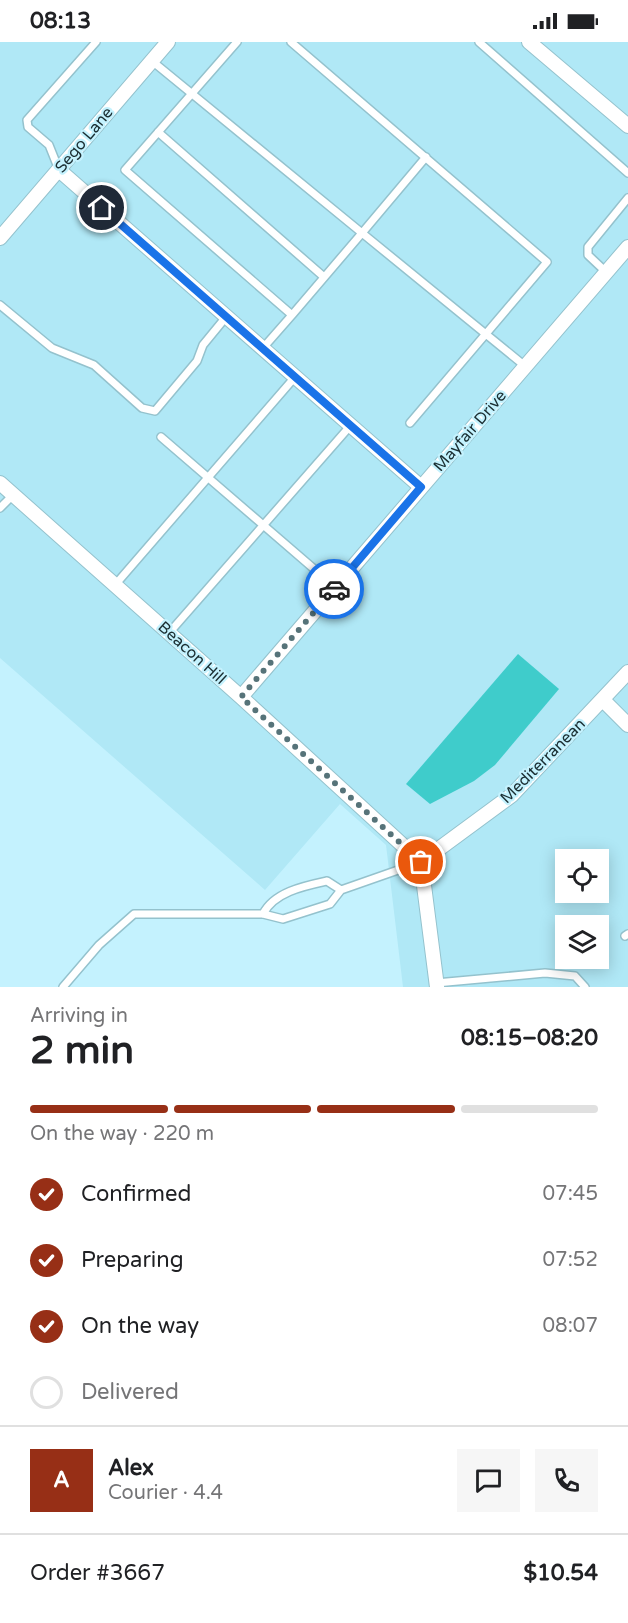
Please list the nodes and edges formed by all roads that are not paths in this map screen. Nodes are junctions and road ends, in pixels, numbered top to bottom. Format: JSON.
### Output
{"nodes":[{"id":1,"x":96,"y":42,"type":"edge"},
{"id":2,"x":168,"y":42,"type":"edge"},
{"id":3,"x":237,"y":42,"type":"edge"},
{"id":4,"x":291,"y":42,"type":"edge"},
{"id":5,"x":529,"y":42,"type":"edge"},
{"id":6,"x":482,"y":43,"type":"edge"},
{"id":7,"x":152,"y":61,"type":"junction"},
{"id":8,"x":193,"y":93,"type":"junction"},
{"id":9,"x":628,"y":126,"type":"edge"},
{"id":10,"x":158,"y":132,"type":"junction"},
{"id":11,"x":426,"y":157,"type":"junction"},
{"id":12,"x":59,"y":170,"type":"junction"},
{"id":13,"x":628,"y":173,"type":"edge"},
{"id":14,"x":628,"y":198,"type":"edge"},
{"id":15,"x":362,"y":234,"type":"junction"},
{"id":16,"x":0,"y":238,"type":"edge"},
{"id":17,"x":628,"y":247,"type":"edge"},
{"id":18,"x":606,"y":272,"type":"junction"},
{"id":19,"x":324,"y":277,"type":"junction"},
{"id":20,"x":0,"y":305,"type":"edge"},
{"id":21,"x":292,"y":315,"type":"junction"},
{"id":22,"x":226,"y":317,"type":"junction"},
{"id":23,"x":486,"y":334,"type":"junction"},
{"id":24,"x":263,"y":348,"type":"junction"},
{"id":25,"x":525,"y":366,"type":"junction"},
{"id":26,"x":295,"y":377,"type":"junction"},
{"id":27,"x":410,"y":423,"type":"dead end"},
{"id":28,"x":351,"y":425,"type":"junction"},
{"id":29,"x":161,"y":437,"type":"dead end"},
{"id":30,"x":208,"y":477,"type":"junction"},
{"id":31,"x":0,"y":483,"type":"edge"},
{"id":32,"x":421,"y":487,"type":"junction"},
{"id":33,"x":13,"y":495,"type":"junction"},
{"id":34,"x":0,"y":508,"type":"edge"},
{"id":35,"x":263,"y":525,"type":"junction"},
{"id":36,"x":115,"y":585,"type":"junction"},
{"id":37,"x":335,"y":587,"type":"junction"},
{"id":38,"x":170,"y":633,"type":"junction"},
{"id":39,"x":628,"y":672,"type":"edge"},
{"id":40,"x":241,"y":697,"type":"junction"},
{"id":41,"x":603,"y":700,"type":"junction"},
{"id":42,"x":628,"y":725,"type":"edge"},
{"id":43,"x":421,"y":862,"type":"junction"},
{"id":44,"x":341,"y":890,"type":"junction"},
{"id":45,"x":263,"y":914,"type":"junction"},
{"id":46,"x":436,"y":985,"type":"edge"},
{"id":47,"x":63,"y":987,"type":"edge"},
{"id":48,"x":585,"y":987,"type":"edge"}],
"edges":[{"from":1,"to":12,"type":"lane"},
{"from":2,"to":7,"type":"street","name":"Sego Lane"},
{"from":3,"to":8,"type":"lane"},
{"from":4,"to":11,"type":"lane"},
{"from":5,"to":9,"type":"street"},
{"from":6,"to":13,"type":"lane"},
{"from":7,"to":8,"type":"lane"},
{"from":7,"to":12,"type":"street","name":"Sego Lane"},
{"from":8,"to":10,"type":"lane"},
{"from":8,"to":15,"type":"lane"},
{"from":10,"to":19,"type":"lane"},
{"from":10,"to":21,"type":"lane"},
{"from":11,"to":15,"type":"lane"},
{"from":11,"to":23,"type":"lane"},
{"from":12,"to":16,"type":"street","name":"Sego Lane"},
{"from":12,"to":22,"type":"street"},
{"from":14,"to":18,"type":"lane"},
{"from":15,"to":19,"type":"lane"},
{"from":15,"to":23,"type":"lane"},
{"from":17,"to":18,"type":"street","name":"Mayfair Drive"},
{"from":18,"to":25,"type":"street","name":"Mayfair Drive"},
{"from":19,"to":21,"type":"lane"},
{"from":20,"to":22,"type":"lane"},
{"from":21,"to":24,"type":"lane"},
{"from":22,"to":24,"type":"street"},
{"from":23,"to":25,"type":"lane"},
{"from":23,"to":27,"type":"lane"},
{"from":24,"to":26,"type":"street"},
{"from":25,"to":32,"type":"street","name":"Mayfair Drive"},
{"from":26,"to":28,"type":"street"},
{"from":26,"to":30,"type":"lane"},
{"from":28,"to":32,"type":"street"},
{"from":28,"to":35,"type":"lane"},
{"from":29,"to":30,"type":"lane"},
{"from":30,"to":35,"type":"lane"},
{"from":30,"to":36,"type":"lane"},
{"from":31,"to":33,"type":"street","name":"Beacon Hill"},
{"from":32,"to":37,"type":"street","name":"Mayfair Drive"},
{"from":33,"to":34,"type":"lane"},
{"from":33,"to":36,"type":"street","name":"Beacon Hill"},
{"from":35,"to":37,"type":"lane"},
{"from":35,"to":38,"type":"lane"},
{"from":36,"to":38,"type":"street","name":"Beacon Hill"},
{"from":37,"to":40,"type":"street","name":"Mayfair Drive"},
{"from":38,"to":40,"type":"street","name":"Beacon Hill"},
{"from":39,"to":41,"type":"street","name":"Mediterranean"},
{"from":40,"to":43,"type":"street","name":"Beacon Hill"},
{"from":41,"to":42,"type":"street"},
{"from":41,"to":43,"type":"street","name":"Mediterranean"},
{"from":43,"to":44,"type":"lane"},
{"from":43,"to":46,"type":"street"},
{"from":44,"to":45,"type":"lane"},
{"from":44,"to":45,"type":"lane"},
{"from":45,"to":47,"type":"lane"},
{"from":46,"to":48,"type":"lane"}]}
